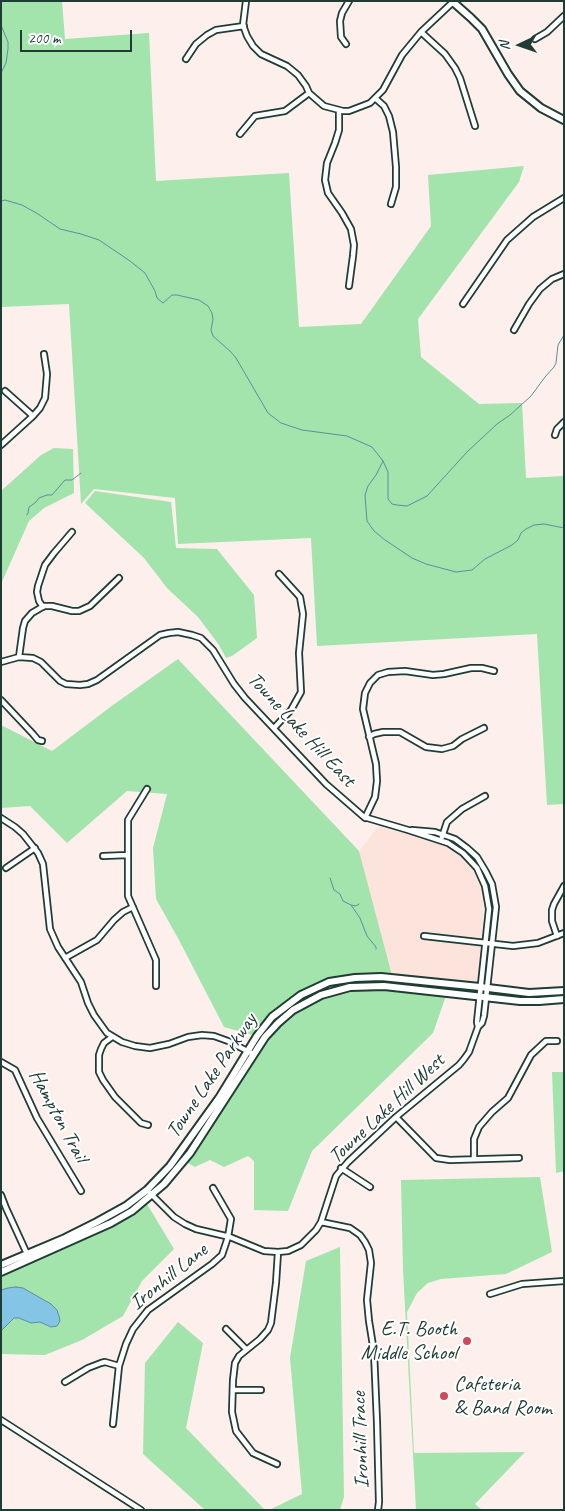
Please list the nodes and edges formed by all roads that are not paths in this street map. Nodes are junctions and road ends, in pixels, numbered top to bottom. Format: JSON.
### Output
{"nodes":[{"id":1,"x":246,"y":1,"type":"edge"},
{"id":2,"x":349,"y":1,"type":"edge"},
{"id":3,"x":453,"y":2,"type":"edge"},
{"id":4,"x":564,"y":16,"type":"edge"},
{"id":5,"x":244,"y":26,"type":"junction"},
{"id":6,"x":421,"y":32,"type":"junction"},
{"id":7,"x":536,"y":39,"type":"dead end"},
{"id":8,"x":346,"y":44,"type":"dead end"},
{"id":9,"x":186,"y":58,"type":"dead end"},
{"id":10,"x":309,"y":93,"type":"junction"},
{"id":11,"x":375,"y":98,"type":"junction"},
{"id":12,"x":339,"y":111,"type":"junction"},
{"id":13,"x":564,"y":120,"type":"edge"},
{"id":14,"x":475,"y":126,"type":"dead end"},
{"id":15,"x":240,"y":134,"type":"dead end"},
{"id":16,"x":564,"y":198,"type":"edge"},
{"id":17,"x":391,"y":204,"type":"dead end"},
{"id":18,"x":564,"y":274,"type":"edge"},
{"id":19,"x":349,"y":286,"type":"dead end"},
{"id":20,"x":463,"y":304,"type":"dead end"},
{"id":21,"x":514,"y":330,"type":"dead end"},
{"id":22,"x":44,"y":354,"type":"dead end"},
{"id":23,"x":5,"y":391,"type":"dead end"},
{"id":24,"x":33,"y":416,"type":"junction"},
{"id":25,"x":564,"y":422,"type":"edge"},
{"id":26,"x":555,"y":435,"type":"dead end"},
{"id":27,"x":1,"y":445,"type":"edge"},
{"id":28,"x":72,"y":532,"type":"dead end"},
{"id":29,"x":279,"y":574,"type":"dead end"},
{"id":30,"x":119,"y":578,"type":"dead end"},
{"id":31,"x":43,"y":607,"type":"junction"},
{"id":32,"x":19,"y":657,"type":"junction"},
{"id":33,"x":1,"y":662,"type":"edge"},
{"id":34,"x":494,"y":671,"type":"dead end"},
{"id":35,"x":1,"y":700,"type":"edge"},
{"id":36,"x":274,"y":728,"type":"junction"},
{"id":37,"x":484,"y":728,"type":"dead end"},
{"id":38,"x":369,"y":737,"type":"junction"},
{"id":39,"x":42,"y":741,"type":"dead end"},
{"id":40,"x":147,"y":789,"type":"dead end"},
{"id":41,"x":485,"y":796,"type":"dead end"},
{"id":42,"x":1,"y":818,"type":"edge"},
{"id":43,"x":365,"y":818,"type":"junction"},
{"id":44,"x":408,"y":830,"type":"junction"},
{"id":45,"x":443,"y":834,"type":"junction"},
{"id":46,"x":441,"y":840,"type":"junction"},
{"id":47,"x":35,"y":848,"type":"junction"},
{"id":48,"x":128,"y":855,"type":"junction"},
{"id":49,"x":103,"y":856,"type":"dead end"},
{"id":50,"x":6,"y":868,"type":"dead end"},
{"id":51,"x":564,"y":886,"type":"edge"},
{"id":52,"x":132,"y":907,"type":"junction"},
{"id":53,"x":564,"y":933,"type":"edge"},
{"id":54,"x":424,"y":936,"type":"dead end"},
{"id":55,"x":557,"y":936,"type":"junction"},
{"id":56,"x":486,"y":943,"type":"junction"},
{"id":57,"x":492,"y":944,"type":"junction"},
{"id":58,"x":65,"y":958,"type":"junction"},
{"id":59,"x":156,"y":986,"type":"dead end"},
{"id":60,"x":484,"y":987,"type":"junction"},
{"id":61,"x":564,"y":990,"type":"edge"},
{"id":62,"x":482,"y":997,"type":"junction"},
{"id":63,"x":564,"y":999,"type":"edge"},
{"id":64,"x":112,"y":1037,"type":"junction"},
{"id":65,"x":557,"y":1042,"type":"dead end"},
{"id":66,"x":250,"y":1053,"type":"junction"},
{"id":67,"x":1,"y":1062,"type":"edge"},
{"id":68,"x":396,"y":1117,"type":"junction"},
{"id":69,"x":148,"y":1125,"type":"dead end"},
{"id":70,"x":519,"y":1158,"type":"dead end"},
{"id":71,"x":474,"y":1159,"type":"junction"},
{"id":72,"x":341,"y":1168,"type":"junction"},
{"id":73,"x":370,"y":1187,"type":"dead end"},
{"id":74,"x":213,"y":1188,"type":"dead end"},
{"id":75,"x":81,"y":1191,"type":"dead end"},
{"id":76,"x":149,"y":1192,"type":"junction"},
{"id":77,"x":1,"y":1195,"type":"edge"},
{"id":78,"x":321,"y":1222,"type":"junction"},
{"id":79,"x":228,"y":1238,"type":"junction"},
{"id":80,"x":278,"y":1252,"type":"junction"},
{"id":81,"x":28,"y":1257,"type":"junction"},
{"id":82,"x":1,"y":1265,"type":"edge"},
{"id":83,"x":1,"y":1272,"type":"edge"},
{"id":84,"x":564,"y":1281,"type":"edge"},
{"id":85,"x":490,"y":1294,"type":"dead end"},
{"id":86,"x":226,"y":1329,"type":"dead end"},
{"id":87,"x":246,"y":1349,"type":"junction"},
{"id":88,"x":119,"y":1366,"type":"junction"},
{"id":89,"x":65,"y":1382,"type":"dead end"},
{"id":90,"x":232,"y":1390,"type":"junction"},
{"id":91,"x":261,"y":1390,"type":"dead end"},
{"id":92,"x":1,"y":1420,"type":"edge"},
{"id":93,"x":113,"y":1424,"type":"dead end"},
{"id":94,"x":277,"y":1464,"type":"dead end"},
{"id":95,"x":141,"y":1510,"type":"edge"},
{"id":96,"x":378,"y":1510,"type":"edge"}],
"edges":[{"from":1,"to":5,"type":"street"},
{"from":2,"to":8,"type":"street"},
{"from":3,"to":6,"type":"street"},
{"from":3,"to":13,"type":"main road"},
{"from":4,"to":7,"type":"street"},
{"from":5,"to":9,"type":"street"},
{"from":5,"to":10,"type":"street"},
{"from":6,"to":11,"type":"street"},
{"from":6,"to":14,"type":"street"},
{"from":10,"to":12,"type":"street"},
{"from":10,"to":15,"type":"street"},
{"from":11,"to":12,"type":"street"},
{"from":11,"to":17,"type":"street"},
{"from":12,"to":19,"type":"street"},
{"from":16,"to":20,"type":"street"},
{"from":18,"to":21,"type":"street"},
{"from":22,"to":24,"type":"street"},
{"from":23,"to":24,"type":"street"},
{"from":24,"to":27,"type":"street"},
{"from":25,"to":26,"type":"street"},
{"from":28,"to":31,"type":"street"},
{"from":29,"to":36,"type":"street"},
{"from":30,"to":31,"type":"street"},
{"from":31,"to":32,"type":"street"},
{"from":32,"to":33,"type":"street"},
{"from":32,"to":36,"type":"street","name":"Towne Lake Hill East"},
{"from":34,"to":38,"type":"street"},
{"from":35,"to":39,"type":"street"},
{"from":36,"to":43,"type":"street","name":"Towne Lake Hill East"},
{"from":37,"to":38,"type":"street"},
{"from":38,"to":43,"type":"street"},
{"from":40,"to":48,"type":"street"},
{"from":41,"to":45,"type":"street"},
{"from":42,"to":47,"type":"street"},
{"from":43,"to":44,"type":"street","name":"Towne Lake Hill East"},
{"from":44,"to":45,"type":"street","name":"Towne Lake Hill East"},
{"from":44,"to":46,"type":"street","name":"Towne Lake Hill East"},
{"from":45,"to":46,"type":"street"},
{"from":45,"to":57,"type":"street","name":"Towne Lake Hill East"},
{"from":46,"to":56,"type":"street","name":"Towne Lake Hill East"},
{"from":47,"to":50,"type":"street"},
{"from":47,"to":58,"type":"street"},
{"from":48,"to":49,"type":"street"},
{"from":48,"to":52,"type":"street"},
{"from":51,"to":55,"type":"street"},
{"from":52,"to":58,"type":"street"},
{"from":52,"to":59,"type":"street"},
{"from":53,"to":55,"type":"street"},
{"from":54,"to":56,"type":"street"},
{"from":55,"to":57,"type":"street"},
{"from":56,"to":57,"type":"street"},
{"from":56,"to":60,"type":"street","name":"Towne Lake Hill East"},
{"from":57,"to":60,"type":"street","name":"Towne Lake Hill East"},
{"from":58,"to":64,"type":"street"},
{"from":60,"to":61,"type":"main road","name":"Towne Lake Parkway"},
{"from":60,"to":62,"type":"street","name":"Towne Lake Hill East"},
{"from":60,"to":66,"type":"main road","name":"Towne Lake Parkway"},
{"from":62,"to":63,"type":"main road","name":"Towne Lake Parkway"},
{"from":62,"to":66,"type":"main road","name":"Towne Lake Parkway"},
{"from":62,"to":68,"type":"street","name":"Towne Lake Hill West"},
{"from":64,"to":66,"type":"street"},
{"from":64,"to":69,"type":"street"},
{"from":65,"to":71,"type":"street"},
{"from":66,"to":76,"type":"main road","name":"Towne Lake Parkway"},
{"from":67,"to":75,"type":"street","name":"Hampton Trail"},
{"from":68,"to":71,"type":"street"},
{"from":68,"to":72,"type":"street","name":"Towne Lake Hill West"},
{"from":70,"to":71,"type":"street"},
{"from":72,"to":73,"type":"street"},
{"from":72,"to":78,"type":"street","name":"Towne Lake Hill West"},
{"from":74,"to":79,"type":"street","name":"Ironhill Lane"},
{"from":76,"to":79,"type":"street","name":"Towne Lake Hill West"},
{"from":76,"to":81,"type":"main road","name":"Towne Lake Parkway"},
{"from":77,"to":81,"type":"street"},
{"from":78,"to":80,"type":"street","name":"Towne Lake Hill West"},
{"from":78,"to":96,"type":"street","name":"Ironhill Trace"},
{"from":79,"to":80,"type":"street","name":"Towne Lake Hill West"},
{"from":79,"to":88,"type":"street","name":"Ironhill Lane"},
{"from":80,"to":87,"type":"street"},
{"from":81,"to":82,"type":"main road","name":"Towne Lake Parkway"},
{"from":81,"to":83,"type":"main road","name":"Towne Lake Parkway"},
{"from":84,"to":85,"type":"street"},
{"from":86,"to":87,"type":"street"},
{"from":87,"to":90,"type":"street"},
{"from":88,"to":89,"type":"street"},
{"from":88,"to":93,"type":"street","name":"Ironhill Lane"},
{"from":90,"to":91,"type":"street"},
{"from":90,"to":94,"type":"street"},
{"from":92,"to":95,"type":"street"}]}
